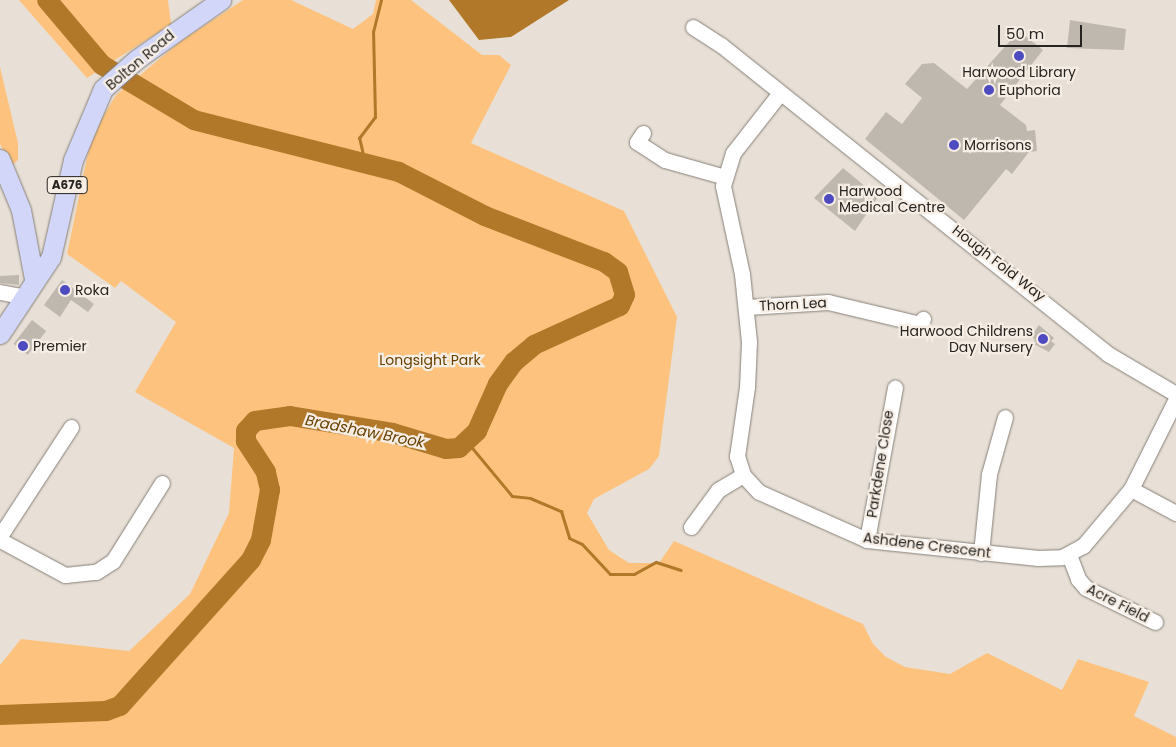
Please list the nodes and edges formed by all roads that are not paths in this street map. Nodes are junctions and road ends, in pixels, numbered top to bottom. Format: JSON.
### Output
{"nodes":[{"id":1,"x":221,"y":0,"type":"edge"},
{"id":2,"x":693,"y":27,"type":"dead end"},
{"id":3,"x":780,"y":93,"type":"junction"},
{"id":4,"x":643,"y":133,"type":"dead end"},
{"id":5,"x":0,"y":159,"type":"edge"},
{"id":6,"x":725,"y":177,"type":"junction"},
{"id":7,"x":34,"y":279,"type":"junction"},
{"id":8,"x":0,"y":292,"type":"edge"},
{"id":9,"x":26,"y":297,"type":"junction"},
{"id":10,"x":747,"y":307,"type":"junction"},
{"id":11,"x":923,"y":319,"type":"dead end"},
{"id":12,"x":0,"y":334,"type":"edge"},
{"id":13,"x":895,"y":388,"type":"dead end"},
{"id":14,"x":1176,"y":394,"type":"edge"},
{"id":15,"x":1176,"y":399,"type":"edge"},
{"id":16,"x":1006,"y":417,"type":"dead end"},
{"id":17,"x":71,"y":427,"type":"dead end"},
{"id":18,"x":744,"y":475,"type":"junction"},
{"id":19,"x":162,"y":483,"type":"dead end"},
{"id":20,"x":1131,"y":489,"type":"junction"},
{"id":21,"x":1176,"y":513,"type":"edge"},
{"id":22,"x":691,"y":527,"type":"dead end"},
{"id":23,"x":0,"y":536,"type":"edge"},
{"id":24,"x":0,"y":540,"type":"edge"},
{"id":25,"x":867,"y":540,"type":"junction"},
{"id":26,"x":981,"y":552,"type":"junction"},
{"id":27,"x":1069,"y":556,"type":"junction"},
{"id":28,"x":1158,"y":624,"type":"dead end"}],
"edges":[{"from":1,"to":7,"type":"main road","name":"Bolton Road","number":"A676"},
{"from":2,"to":3,"type":"street","name":"Hough Fold Way"},
{"from":3,"to":6,"type":"street"},
{"from":3,"to":14,"type":"street","name":"Hough Fold Way"},
{"from":4,"to":6,"type":"street"},
{"from":5,"to":7,"type":"main road"},
{"from":6,"to":10,"type":"street"},
{"from":7,"to":9,"type":"main road","number":"A676"},
{"from":8,"to":9,"type":"street"},
{"from":9,"to":12,"type":"main road","number":"A676"},
{"from":10,"to":11,"type":"street","name":"Thorn Lea"},
{"from":10,"to":18,"type":"street"},
{"from":13,"to":25,"type":"street","name":"Parkdene Close"},
{"from":15,"to":20,"type":"street"},
{"from":16,"to":26,"type":"street"},
{"from":17,"to":23,"type":"street"},
{"from":18,"to":22,"type":"street"},
{"from":18,"to":25,"type":"street","name":"Ashdene Crescent"},
{"from":19,"to":24,"type":"street"},
{"from":20,"to":21,"type":"street"},
{"from":20,"to":27,"type":"street"},
{"from":25,"to":26,"type":"street","name":"Ashdene Crescent"},
{"from":26,"to":27,"type":"street","name":"Ashdene Crescent"},
{"from":27,"to":28,"type":"street","name":"Acre Field"}]}
